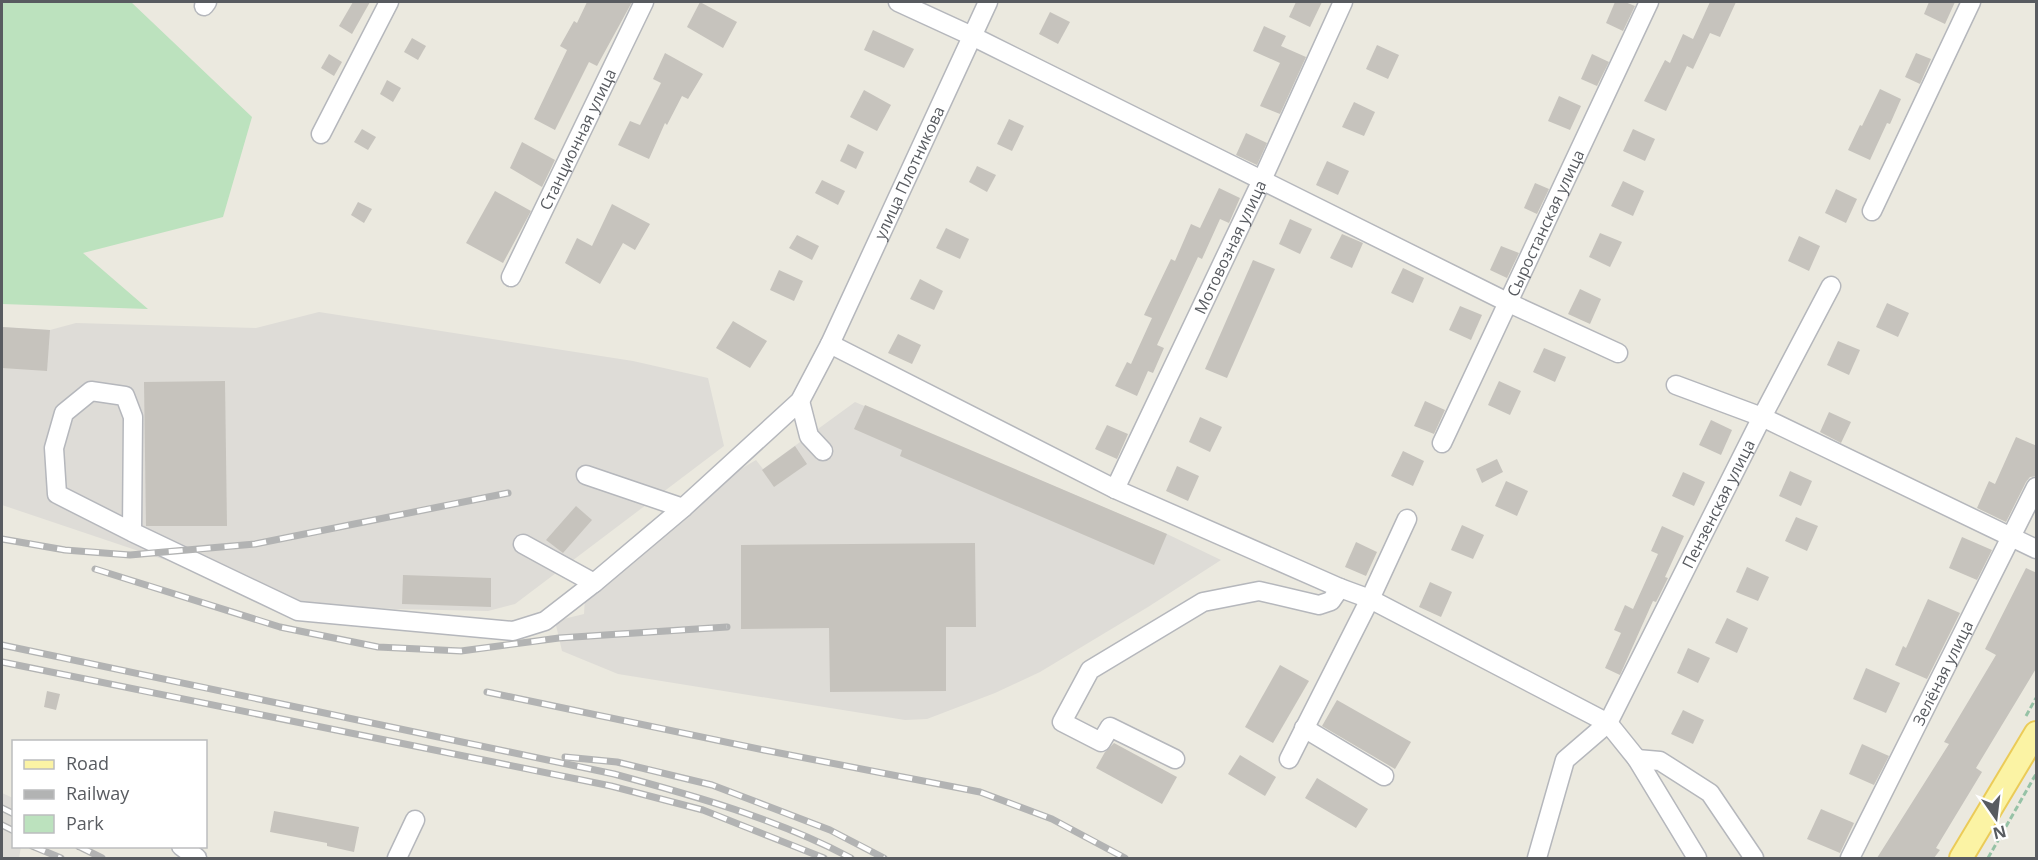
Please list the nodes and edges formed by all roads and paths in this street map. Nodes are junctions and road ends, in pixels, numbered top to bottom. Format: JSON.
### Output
{"nodes":[{"id":1,"x":389,"y":2,"type":"edge"},
{"id":2,"x":644,"y":2,"type":"edge"},
{"id":3,"x":898,"y":2,"type":"edge"},
{"id":4,"x":988,"y":2,"type":"edge"},
{"id":5,"x":1343,"y":2,"type":"edge"},
{"id":6,"x":1649,"y":2,"type":"edge"},
{"id":7,"x":1971,"y":2,"type":"edge"},
{"id":8,"x":972,"y":36,"type":"junction"},
{"id":9,"x":321,"y":134,"type":"dead end"},
{"id":10,"x":1262,"y":180,"type":"junction"},
{"id":11,"x":1872,"y":211,"type":"dead end"},
{"id":12,"x":512,"y":277,"type":"dead end"},
{"id":13,"x":1831,"y":286,"type":"dead end"},
{"id":14,"x":1507,"y":302,"type":"junction"},
{"id":15,"x":830,"y":344,"type":"junction"},
{"id":16,"x":1618,"y":353,"type":"dead end"},
{"id":17,"x":1676,"y":385,"type":"dead end"},
{"id":18,"x":800,"y":401,"type":"junction"},
{"id":19,"x":1762,"y":417,"type":"junction"},
{"id":20,"x":1442,"y":443,"type":"dead end"},
{"id":21,"x":823,"y":451,"type":"dead end"},
{"id":22,"x":586,"y":475,"type":"dead end"},
{"id":23,"x":2037,"y":487,"type":"edge"},
{"id":24,"x":1115,"y":489,"type":"junction"},
{"id":25,"x":683,"y":508,"type":"junction"},
{"id":26,"x":1407,"y":519,"type":"dead end"},
{"id":27,"x":132,"y":532,"type":"junction"},
{"id":28,"x":2011,"y":537,"type":"junction"},
{"id":29,"x":523,"y":544,"type":"dead end"},
{"id":30,"x":2037,"y":549,"type":"edge"},
{"id":31,"x":594,"y":583,"type":"junction"},
{"id":32,"x":1340,"y":588,"type":"junction"},
{"id":33,"x":1370,"y":599,"type":"junction"},
{"id":34,"x":2037,"y":698,"type":"edge"},
{"id":35,"x":1608,"y":723,"type":"junction"},
{"id":36,"x":2031,"y":725,"type":"edge"},
{"id":37,"x":1304,"y":728,"type":"junction"},
{"id":38,"x":1174,"y":759,"type":"dead end"},
{"id":39,"x":1289,"y":759,"type":"dead end"},
{"id":40,"x":1637,"y":759,"type":"junction"},
{"id":41,"x":2037,"y":774,"type":"edge"},
{"id":42,"x":1384,"y":776,"type":"dead end"},
{"id":43,"x":415,"y":820,"type":"dead end"},
{"id":44,"x":184,"y":848,"type":"edge"},
{"id":45,"x":196,"y":858,"type":"edge"},
{"id":46,"x":397,"y":858,"type":"edge"},
{"id":47,"x":1537,"y":858,"type":"edge"},
{"id":48,"x":1697,"y":858,"type":"edge"},
{"id":49,"x":1754,"y":858,"type":"edge"},
{"id":50,"x":1850,"y":858,"type":"edge"},
{"id":51,"x":1961,"y":858,"type":"edge"},
{"id":52,"x":1988,"y":858,"type":"edge"}],
"edges":[{"from":1,"to":9,"type":"street"},
{"from":2,"to":12,"type":"street","name":"Станционная улица"},
{"from":3,"to":8,"type":"street"},
{"from":4,"to":8,"type":"street","name":"улица Плотникова"},
{"from":5,"to":10,"type":"street","name":"Мотовозная улица"},
{"from":6,"to":14,"type":"street","name":"Сыростанская улица"},
{"from":7,"to":11,"type":"street"},
{"from":8,"to":10,"type":"street"},
{"from":8,"to":15,"type":"street","name":"улица Плотникова"},
{"from":10,"to":14,"type":"street"},
{"from":10,"to":24,"type":"street","name":"Мотовозная улица"},
{"from":13,"to":19,"type":"street","name":"Пензенская улица"},
{"from":14,"to":16,"type":"street"},
{"from":14,"to":20,"type":"street","name":"Сыростанская улица"},
{"from":15,"to":18,"type":"street","name":"улица Плотникова"},
{"from":15,"to":24,"type":"street"},
{"from":17,"to":19,"type":"street"},
{"from":18,"to":21,"type":"street"},
{"from":18,"to":25,"type":"street","name":"улица Плотникова"},
{"from":19,"to":28,"type":"street"},
{"from":19,"to":35,"type":"street","name":"Пензенская улица"},
{"from":22,"to":25,"type":"street"},
{"from":23,"to":28,"type":"street","name":"Зелёная улица"},
{"from":24,"to":32,"type":"street"},
{"from":25,"to":31,"type":"street","name":"улица Плотникова"},
{"from":26,"to":33,"type":"street"},
{"from":27,"to":27,"type":"street","name":"улица Плотникова"},
{"from":27,"to":31,"type":"street","name":"улица Плотникова"},
{"from":28,"to":30,"type":"street"},
{"from":28,"to":50,"type":"street","name":"Зелёная улица"},
{"from":29,"to":31,"type":"street"},
{"from":32,"to":33,"type":"street"},
{"from":32,"to":38,"type":"street"},
{"from":33,"to":35,"type":"street"},
{"from":33,"to":37,"type":"street"},
{"from":34,"to":36,"type":"path"},
{"from":35,"to":40,"type":"street"},
{"from":35,"to":47,"type":"street"},
{"from":36,"to":51,"type":"main road"},
{"from":37,"to":39,"type":"street"},
{"from":37,"to":42,"type":"street"},
{"from":40,"to":48,"type":"street"},
{"from":40,"to":49,"type":"street"},
{"from":41,"to":52,"type":"path"},
{"from":43,"to":46,"type":"street"},
{"from":44,"to":45,"type":"street"}]}
